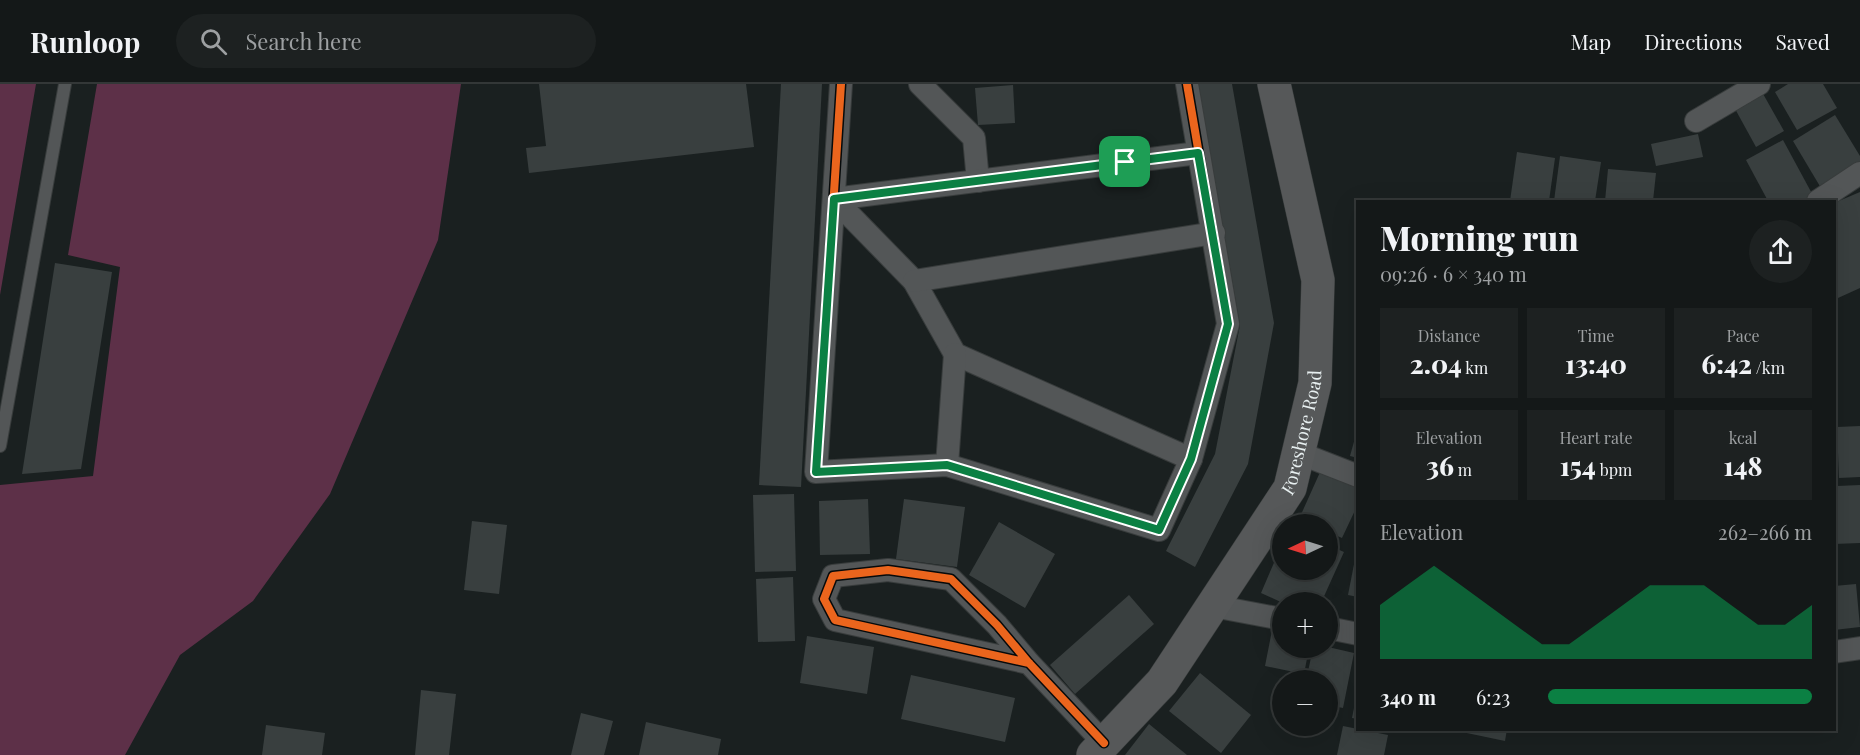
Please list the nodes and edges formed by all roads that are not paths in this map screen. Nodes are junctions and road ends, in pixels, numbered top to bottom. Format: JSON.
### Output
{"nodes":[{"id":1,"x":65,"y":84,"type":"edge"},
{"id":2,"x":841,"y":84,"type":"edge"},
{"id":3,"x":920,"y":84,"type":"edge"},
{"id":4,"x":1187,"y":84,"type":"edge"},
{"id":5,"x":1274,"y":84,"type":"edge"},
{"id":6,"x":1759,"y":84,"type":"edge"},
{"id":7,"x":1696,"y":121,"type":"dead end"},
{"id":8,"x":1198,"y":153,"type":"junction"},
{"id":9,"x":1860,"y":173,"type":"edge"},
{"id":10,"x":978,"y":181,"type":"junction"},
{"id":11,"x":834,"y":199,"type":"junction"},
{"id":12,"x":1820,"y":200,"type":"edge"},
{"id":13,"x":1214,"y":233,"type":"junction"},
{"id":14,"x":914,"y":280,"type":"junction"},
{"id":15,"x":955,"y":354,"type":"junction"},
{"id":16,"x":0,"y":446,"type":"edge"},
{"id":17,"x":1299,"y":453,"type":"junction"},
{"id":18,"x":1191,"y":459,"type":"junction"},
{"id":19,"x":947,"y":465,"type":"junction"},
{"id":20,"x":1356,"y":475,"type":"edge"},
{"id":21,"x":1213,"y":606,"type":"junction"},
{"id":22,"x":1272,"y":617,"type":"edge"},
{"id":23,"x":1338,"y":630,"type":"edge"},
{"id":24,"x":1356,"y":634,"type":"edge"},
{"id":25,"x":1860,"y":648,"type":"edge"},
{"id":26,"x":1836,"y":652,"type":"edge"},
{"id":27,"x":1029,"y":663,"type":"junction"},
{"id":28,"x":1098,"y":749,"type":"edge"}],
"edges":[{"from":1,"to":16,"type":"lane"},
{"from":2,"to":11,"type":"street"},
{"from":3,"to":10,"type":"street"},
{"from":4,"to":8,"type":"street"},
{"from":5,"to":17,"type":"main road","name":"Foreshore Road"},
{"from":6,"to":7,"type":"street"},
{"from":8,"to":10,"type":"street"},
{"from":8,"to":13,"type":"street"},
{"from":9,"to":12,"type":"street"},
{"from":10,"to":11,"type":"street"},
{"from":11,"to":14,"type":"street"},
{"from":11,"to":19,"type":"street"},
{"from":13,"to":14,"type":"street"},
{"from":13,"to":18,"type":"street"},
{"from":14,"to":15,"type":"street"},
{"from":15,"to":18,"type":"street"},
{"from":15,"to":19,"type":"street"},
{"from":17,"to":20,"type":"street"},
{"from":17,"to":21,"type":"main road","name":"Foreshore Road"},
{"from":18,"to":19,"type":"street"},
{"from":21,"to":22,"type":"street"},
{"from":21,"to":28,"type":"main road","name":"Foreshore Road"},
{"from":23,"to":24,"type":"street"},
{"from":25,"to":26,"type":"street"},
{"from":27,"to":27,"type":"street"},
{"from":27,"to":28,"type":"street"}]}
